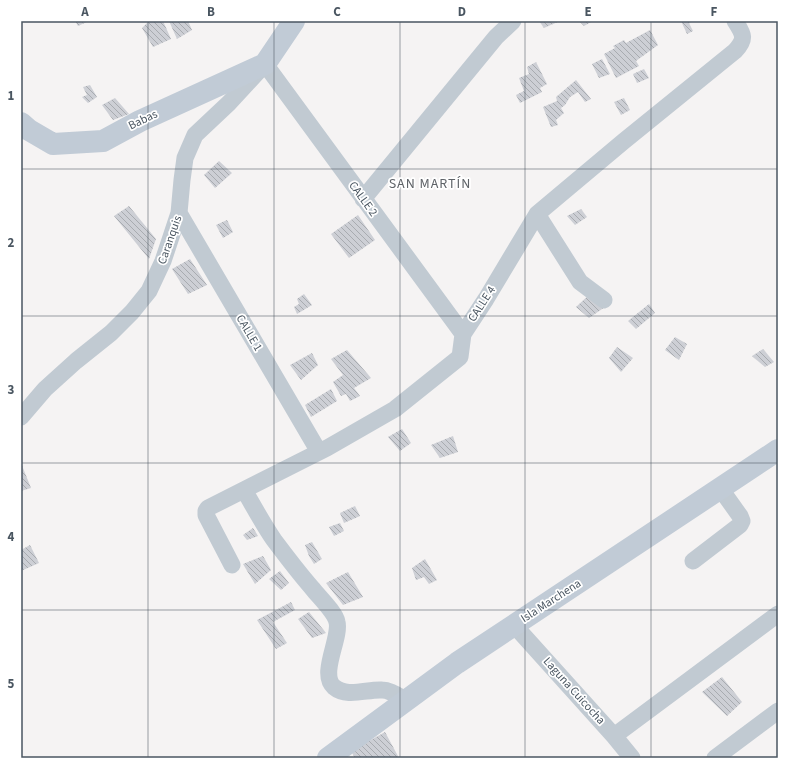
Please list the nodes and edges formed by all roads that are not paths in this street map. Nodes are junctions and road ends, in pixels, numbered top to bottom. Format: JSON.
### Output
{"nodes":[{"id":1,"x":294,"y":21,"type":"edge"},
{"id":2,"x":513,"y":21,"type":"edge"},
{"id":3,"x":735,"y":21,"type":"edge"},
{"id":4,"x":265,"y":64,"type":"junction"},
{"id":5,"x":21,"y":123,"type":"edge"},
{"id":6,"x":363,"y":199,"type":"junction"},
{"id":7,"x":180,"y":214,"type":"junction"},
{"id":8,"x":537,"y":214,"type":"junction"},
{"id":9,"x":604,"y":300,"type":"dead end"},
{"id":10,"x":463,"y":334,"type":"junction"},
{"id":11,"x":21,"y":417,"type":"edge"},
{"id":12,"x":778,"y":450,"type":"edge"},
{"id":13,"x":319,"y":452,"type":"junction"},
{"id":14,"x":720,"y":488,"type":"junction"},
{"id":15,"x":244,"y":490,"type":"junction"},
{"id":16,"x":693,"y":561,"type":"dead end"},
{"id":17,"x":232,"y":565,"type":"dead end"},
{"id":18,"x":778,"y":614,"type":"edge"},
{"id":19,"x":514,"y":625,"type":"junction"},
{"id":20,"x":407,"y":701,"type":"junction"},
{"id":21,"x":778,"y":711,"type":"edge"},
{"id":22,"x":614,"y":736,"type":"junction"},
{"id":23,"x":328,"y":758,"type":"edge"},
{"id":24,"x":632,"y":758,"type":"edge"},
{"id":25,"x":715,"y":758,"type":"edge"}],
"edges":[{"from":1,"to":4,"type":"street","name":"Caranquis"},
{"from":2,"to":6,"type":"street"},
{"from":3,"to":8,"type":"street","name":"CALLE 4"},
{"from":4,"to":5,"type":"street","name":"Babas"},
{"from":4,"to":6,"type":"street","name":"CALLE 2"},
{"from":4,"to":7,"type":"street","name":"Caranquis"},
{"from":6,"to":10,"type":"street","name":"CALLE 2"},
{"from":7,"to":11,"type":"street","name":"Caranquis"},
{"from":7,"to":13,"type":"street","name":"CALLE 1"},
{"from":8,"to":9,"type":"street"},
{"from":8,"to":10,"type":"street","name":"CALLE 4"},
{"from":10,"to":13,"type":"street","name":"CALLE 4"},
{"from":12,"to":14,"type":"street","name":"Isla Marchena"},
{"from":13,"to":15,"type":"street","name":"CALLE 4"},
{"from":14,"to":16,"type":"street"},
{"from":14,"to":19,"type":"street","name":"Isla Marchena"},
{"from":15,"to":17,"type":"street","name":"CALLE 4"},
{"from":15,"to":20,"type":"street"},
{"from":18,"to":22,"type":"street"},
{"from":19,"to":20,"type":"street","name":"Isla Marchena"},
{"from":19,"to":22,"type":"street","name":"Laguna Cuicocha"},
{"from":20,"to":23,"type":"street","name":"Isla Marchena"},
{"from":21,"to":25,"type":"street"},
{"from":22,"to":24,"type":"street","name":"Laguna Cuicocha"}]}
